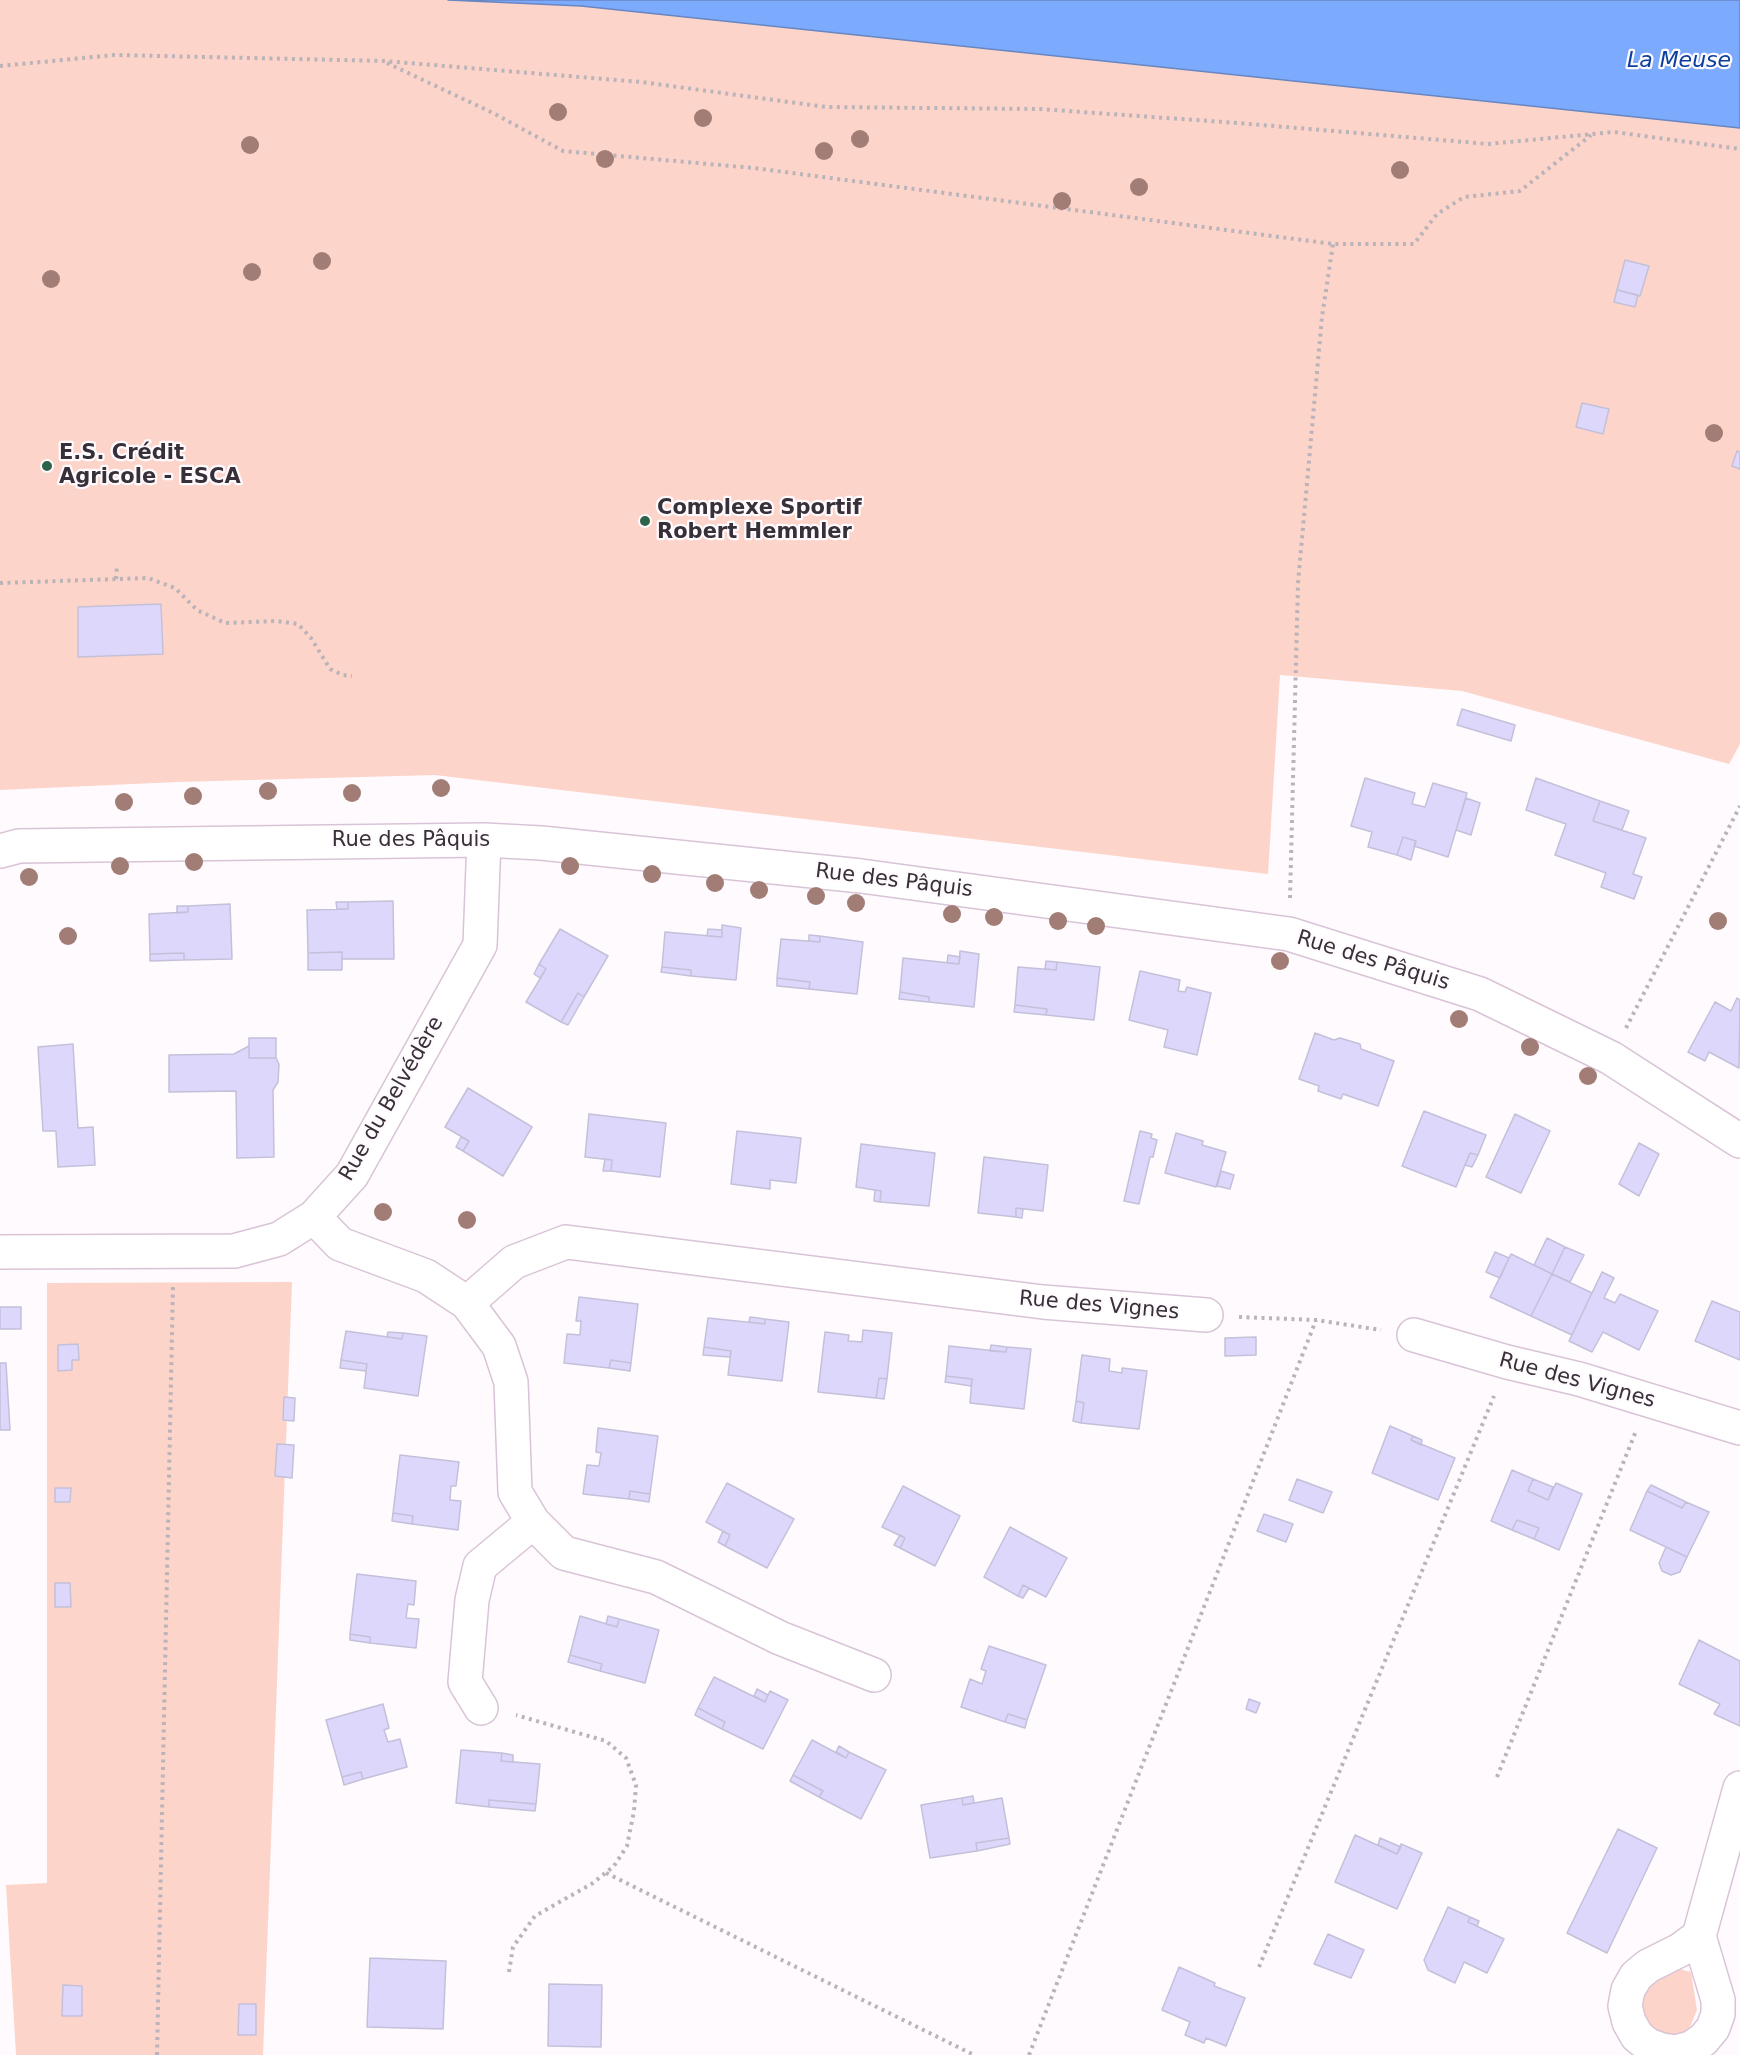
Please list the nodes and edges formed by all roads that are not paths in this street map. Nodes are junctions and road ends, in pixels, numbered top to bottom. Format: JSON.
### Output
{"nodes":[{"id":1,"x":484,"y":840,"type":"junction"},
{"id":2,"x":0,"y":851,"type":"edge"},
{"id":3,"x":1740,"y":1141,"type":"edge"},
{"id":4,"x":314,"y":1217,"type":"junction"},
{"id":5,"x":0,"y":1252,"type":"edge"},
{"id":6,"x":467,"y":1303,"type":"junction"},
{"id":7,"x":1206,"y":1315,"type":"road end"},
{"id":8,"x":1414,"y":1335,"type":"road end"},
{"id":9,"x":1740,"y":1428,"type":"edge"},
{"id":10,"x":533,"y":1522,"type":"junction"},
{"id":11,"x":874,"y":1675,"type":"dead end"},
{"id":12,"x":481,"y":1707,"type":"road end"},
{"id":13,"x":1740,"y":1788,"type":"edge"},
{"id":14,"x":1699,"y":1936,"type":"dead end"}],
"edges":[{"from":1,"to":2,"type":"street","name":"Rue des Pâquis"},
{"from":1,"to":3,"type":"street","name":"Rue des Pâquis"},
{"from":1,"to":4,"type":"street","name":"Rue du Belvédère"},
{"from":4,"to":5,"type":"street","name":"Rue du Belvédère"},
{"from":4,"to":6,"type":"street"},
{"from":6,"to":7,"type":"street","name":"Rue des Vignes"},
{"from":6,"to":10,"type":"street"},
{"from":8,"to":9,"type":"street","name":"Rue des Vignes"},
{"from":10,"to":11,"type":"street"},
{"from":10,"to":12,"type":"street"},
{"from":13,"to":14,"type":"street"}]}
